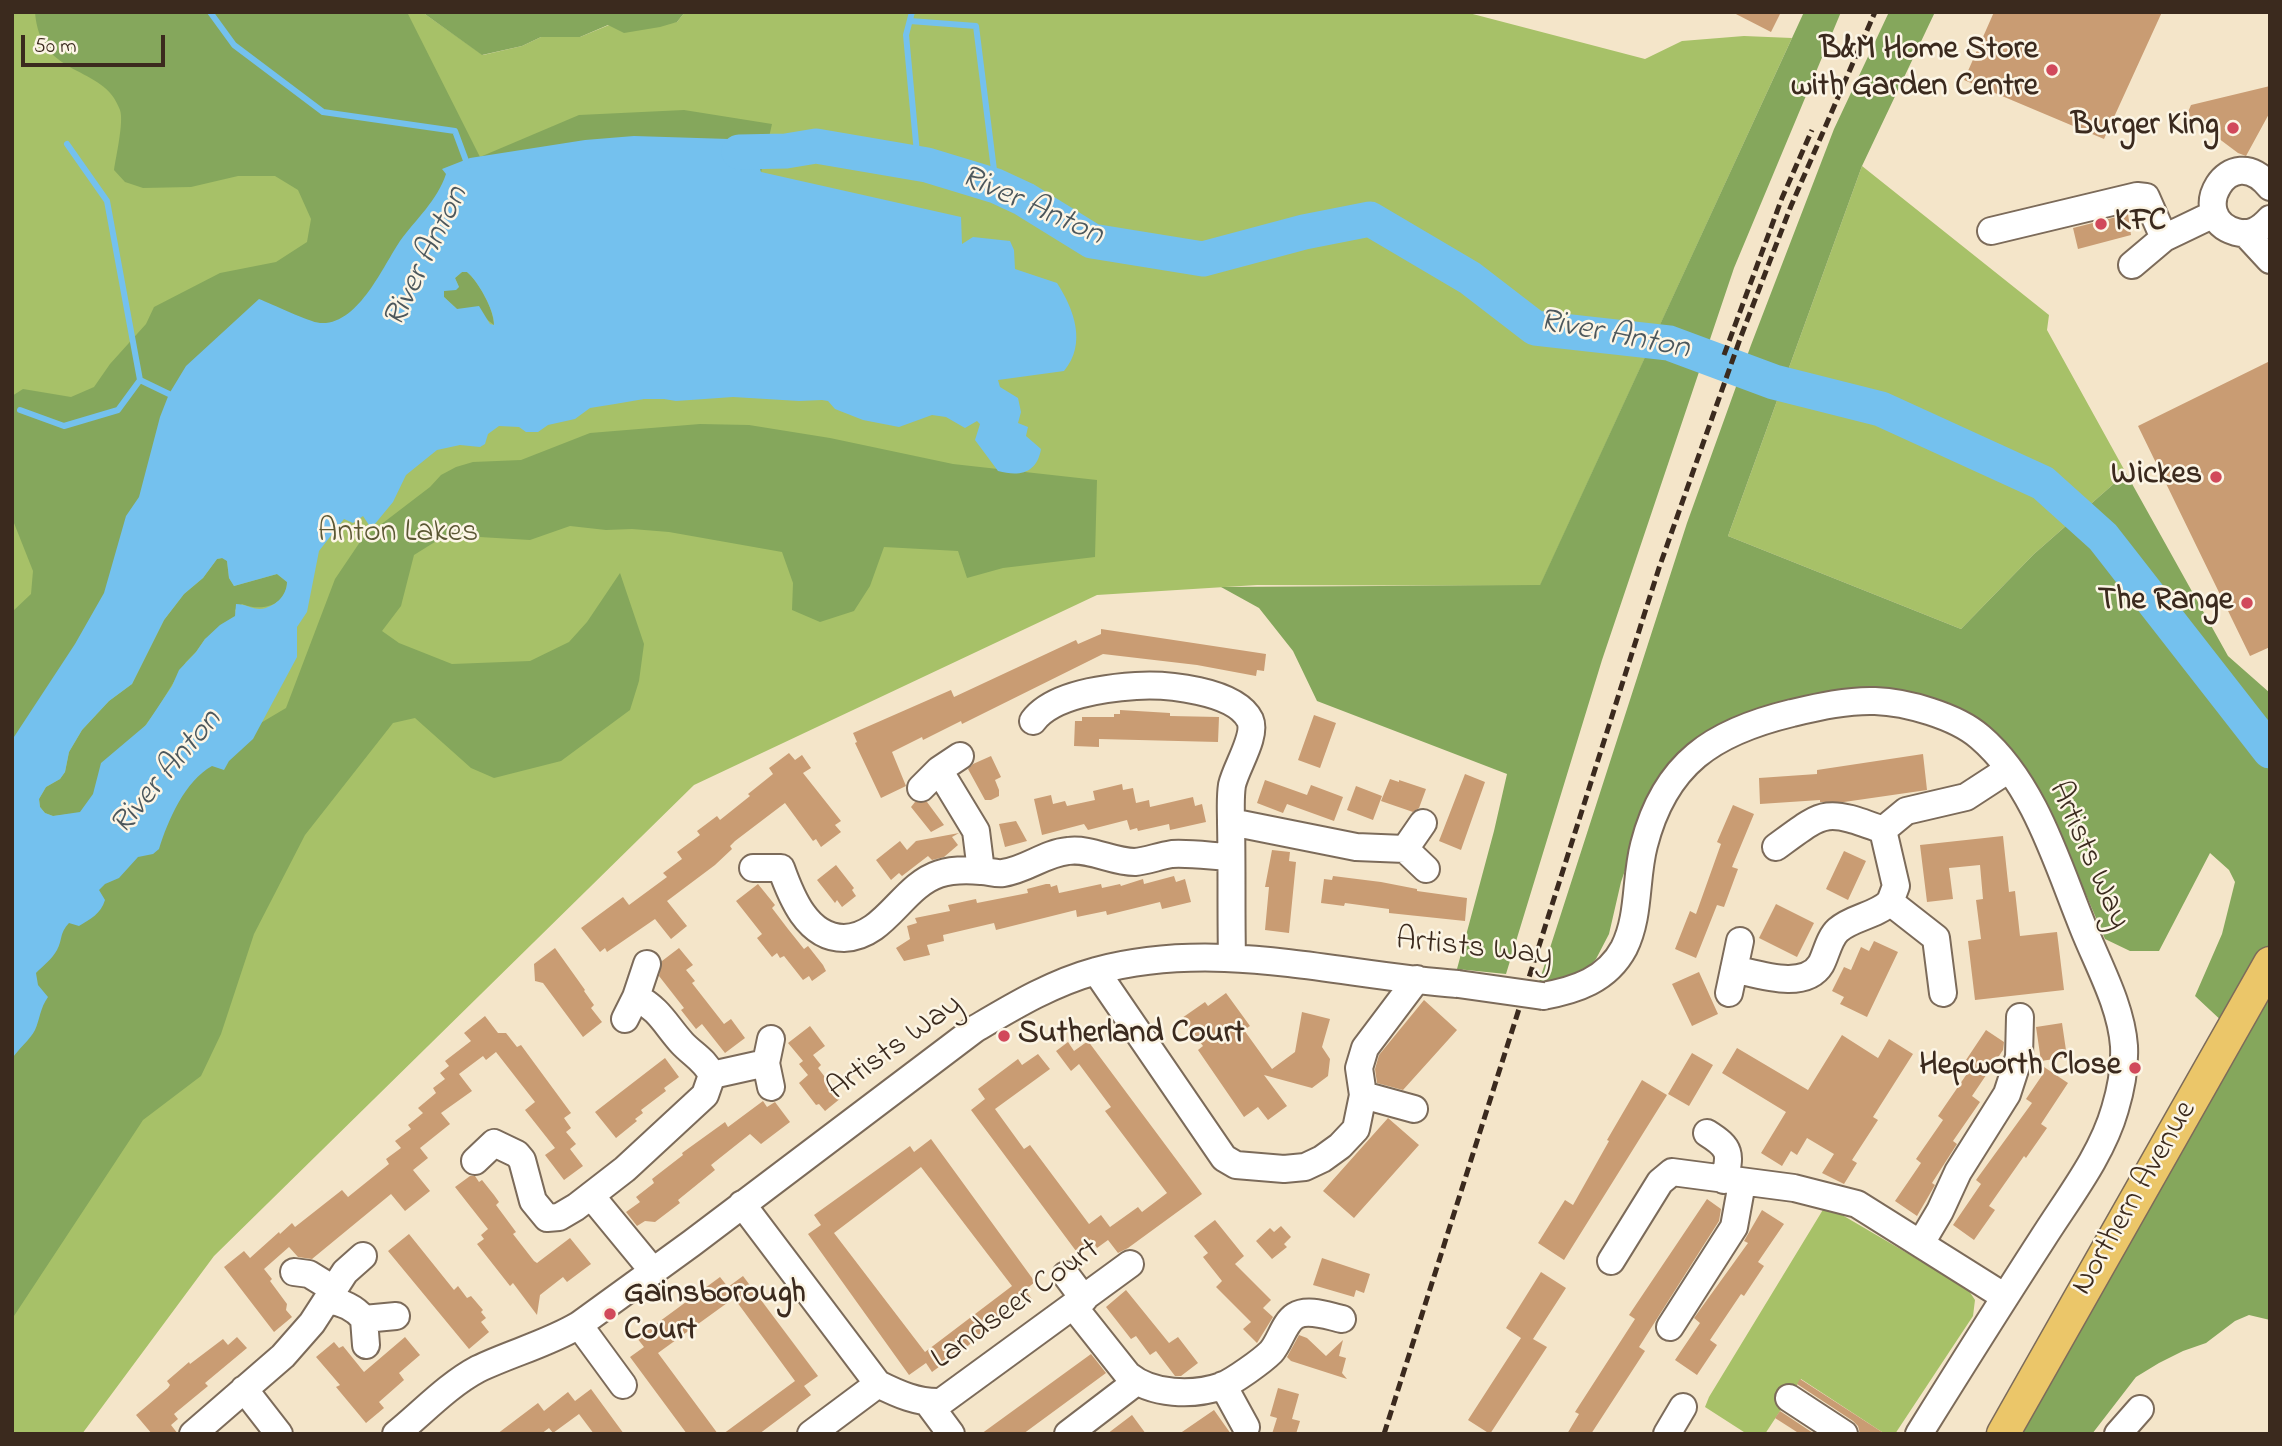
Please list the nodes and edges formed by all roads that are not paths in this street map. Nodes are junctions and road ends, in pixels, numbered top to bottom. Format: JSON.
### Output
{"nodes":[{"id":1,"x":2267,"y":179,"type":"edge"},
{"id":2,"x":2214,"y":214,"type":"junction"},
{"id":3,"x":1991,"y":231,"type":"dead end"},
{"id":4,"x":2262,"y":231,"type":"edge"},
{"id":5,"x":2164,"y":238,"type":"junction"},
{"id":6,"x":2270,"y":260,"type":"edge"},
{"id":7,"x":2132,"y":265,"type":"dead end"},
{"id":8,"x":1032,"y":721,"type":"dead end"},
{"id":9,"x":2009,"y":769,"type":"junction"},
{"id":10,"x":940,"y":771,"type":"dead end"},
{"id":11,"x":1231,"y":822,"type":"junction"},
{"id":12,"x":1423,"y":823,"type":"dead end"},
{"id":13,"x":1883,"y":830,"type":"junction"},
{"id":14,"x":1776,"y":848,"type":"dead end"},
{"id":15,"x":1405,"y":849,"type":"junction"},
{"id":16,"x":1230,"y":858,"type":"junction"},
{"id":17,"x":754,"y":868,"type":"dead end"},
{"id":18,"x":1426,"y":869,"type":"dead end"},
{"id":19,"x":982,"y":871,"type":"junction"},
{"id":20,"x":1890,"y":902,"type":"junction"},
{"id":21,"x":1740,"y":941,"type":"dead end"},
{"id":22,"x":1231,"y":957,"type":"junction"},
{"id":23,"x":2270,"y":963,"type":"edge"},
{"id":24,"x":647,"y":964,"type":"dead end"},
{"id":25,"x":1096,"y":971,"type":"junction"},
{"id":26,"x":1417,"y":979,"type":"junction"},
{"id":27,"x":1943,"y":993,"type":"dead end"},
{"id":28,"x":2020,"y":1017,"type":"dead end"},
{"id":29,"x":769,"y":1063,"type":"dead end"},
{"id":30,"x":712,"y":1075,"type":"junction"},
{"id":31,"x":1363,"y":1096,"type":"junction"},
{"id":32,"x":1414,"y":1109,"type":"dead end"},
{"id":33,"x":1707,"y":1133,"type":"dead end"},
{"id":34,"x":475,"y":1161,"type":"dead end"},
{"id":35,"x":1733,"y":1182,"type":"junction"},
{"id":36,"x":592,"y":1197,"type":"junction"},
{"id":37,"x":742,"y":1204,"type":"junction"},
{"id":38,"x":1921,"y":1243,"type":"junction"},
{"id":39,"x":363,"y":1256,"type":"dead end"},
{"id":40,"x":1611,"y":1261,"type":"dead end"},
{"id":41,"x":1130,"y":1264,"type":"dead end"},
{"id":42,"x":653,"y":1271,"type":"junction"},
{"id":43,"x":294,"y":1272,"type":"dead end"},
{"id":44,"x":1066,"y":1275,"type":"dead end"},
{"id":45,"x":332,"y":1295,"type":"junction"},
{"id":46,"x":2005,"y":1297,"type":"junction"},
{"id":47,"x":1079,"y":1303,"type":"junction"},
{"id":48,"x":396,"y":1316,"type":"dead end"},
{"id":49,"x":364,"y":1319,"type":"junction"},
{"id":50,"x":1342,"y":1319,"type":"dead end"},
{"id":51,"x":579,"y":1325,"type":"junction"},
{"id":52,"x":1670,"y":1327,"type":"dead end"},
{"id":53,"x":366,"y":1345,"type":"dead end"},
{"id":54,"x":1136,"y":1382,"type":"junction"},
{"id":55,"x":878,"y":1384,"type":"junction"},
{"id":56,"x":623,"y":1385,"type":"dead end"},
{"id":57,"x":1223,"y":1385,"type":"junction"},
{"id":58,"x":244,"y":1389,"type":"junction"},
{"id":59,"x":1789,"y":1398,"type":"dead end"},
{"id":60,"x":928,"y":1403,"type":"junction"},
{"id":61,"x":1683,"y":1407,"type":"dead end"},
{"id":62,"x":2140,"y":1409,"type":"dead end"},
{"id":63,"x":1075,"y":1427,"type":"edge"},
{"id":64,"x":1246,"y":1427,"type":"dead end"},
{"id":65,"x":1832,"y":1431,"type":"edge"},
{"id":66,"x":403,"y":1432,"type":"edge"},
{"id":67,"x":193,"y":1434,"type":"edge"},
{"id":68,"x":279,"y":1434,"type":"edge"},
{"id":69,"x":811,"y":1434,"type":"edge"},
{"id":70,"x":951,"y":1434,"type":"edge"},
{"id":71,"x":1667,"y":1434,"type":"edge"},
{"id":72,"x":1919,"y":1434,"type":"edge"},
{"id":73,"x":2003,"y":1434,"type":"edge"},
{"id":74,"x":2118,"y":1434,"type":"edge"}],
"edges":[{"from":1,"to":2,"type":"street"},
{"from":2,"to":4,"type":"street"},
{"from":2,"to":5,"type":"street"},
{"from":3,"to":5,"type":"street"},
{"from":4,"to":6,"type":"street"},
{"from":5,"to":7,"type":"street"},
{"from":8,"to":11,"type":"street"},
{"from":9,"to":13,"type":"street"},
{"from":9,"to":26,"type":"street","name":"Artists Way","bridge":true},
{"from":9,"to":46,"type":"street","name":"Artists Way"},
{"from":10,"to":19,"type":"street"},
{"from":11,"to":15,"type":"street"},
{"from":11,"to":16,"type":"street"},
{"from":12,"to":15,"type":"street"},
{"from":13,"to":14,"type":"street"},
{"from":13,"to":20,"type":"street"},
{"from":15,"to":18,"type":"street"},
{"from":16,"to":19,"type":"street"},
{"from":16,"to":22,"type":"street"},
{"from":17,"to":19,"type":"street"},
{"from":20,"to":21,"type":"street"},
{"from":20,"to":27,"type":"street"},
{"from":22,"to":25,"type":"street","name":"Artists Way"},
{"from":22,"to":26,"type":"street","name":"Artists Way"},
{"from":23,"to":73,"type":"main road","name":"Northern Avenue"},
{"from":24,"to":30,"type":"street"},
{"from":25,"to":31,"type":"street"},
{"from":25,"to":37,"type":"street","name":"Artists Way"},
{"from":26,"to":31,"type":"street"},
{"from":28,"to":38,"type":"street"},
{"from":29,"to":30,"type":"street"},
{"from":30,"to":36,"type":"street"},
{"from":31,"to":32,"type":"street"},
{"from":33,"to":35,"type":"street"},
{"from":34,"to":36,"type":"street"},
{"from":35,"to":38,"type":"street"},
{"from":35,"to":40,"type":"street"},
{"from":35,"to":52,"type":"street"},
{"from":36,"to":42,"type":"street"},
{"from":37,"to":42,"type":"street","name":"Artists Way"},
{"from":37,"to":55,"type":"street"},
{"from":38,"to":46,"type":"street"},
{"from":39,"to":45,"type":"street"},
{"from":41,"to":47,"type":"street","name":"Landseer Court"},
{"from":42,"to":51,"type":"street","name":"Artists Way"},
{"from":43,"to":45,"type":"street"},
{"from":44,"to":47,"type":"street"},
{"from":45,"to":49,"type":"street"},
{"from":45,"to":58,"type":"street"},
{"from":46,"to":72,"type":"street","name":"Artists Way"},
{"from":47,"to":54,"type":"street"},
{"from":47,"to":60,"type":"street","name":"Landseer Court"},
{"from":48,"to":49,"type":"street"},
{"from":49,"to":53,"type":"street"},
{"from":50,"to":57,"type":"street"},
{"from":51,"to":56,"type":"street"},
{"from":51,"to":66,"type":"street","name":"Artists Way"},
{"from":54,"to":57,"type":"street"},
{"from":54,"to":63,"type":"street"},
{"from":55,"to":60,"type":"street","name":"Landseer Court"},
{"from":55,"to":69,"type":"street"},
{"from":57,"to":64,"type":"street"},
{"from":58,"to":67,"type":"street"},
{"from":58,"to":68,"type":"street"},
{"from":59,"to":65,"type":"street"},
{"from":60,"to":70,"type":"street"},
{"from":61,"to":71,"type":"street"},
{"from":62,"to":74,"type":"street"}]}
